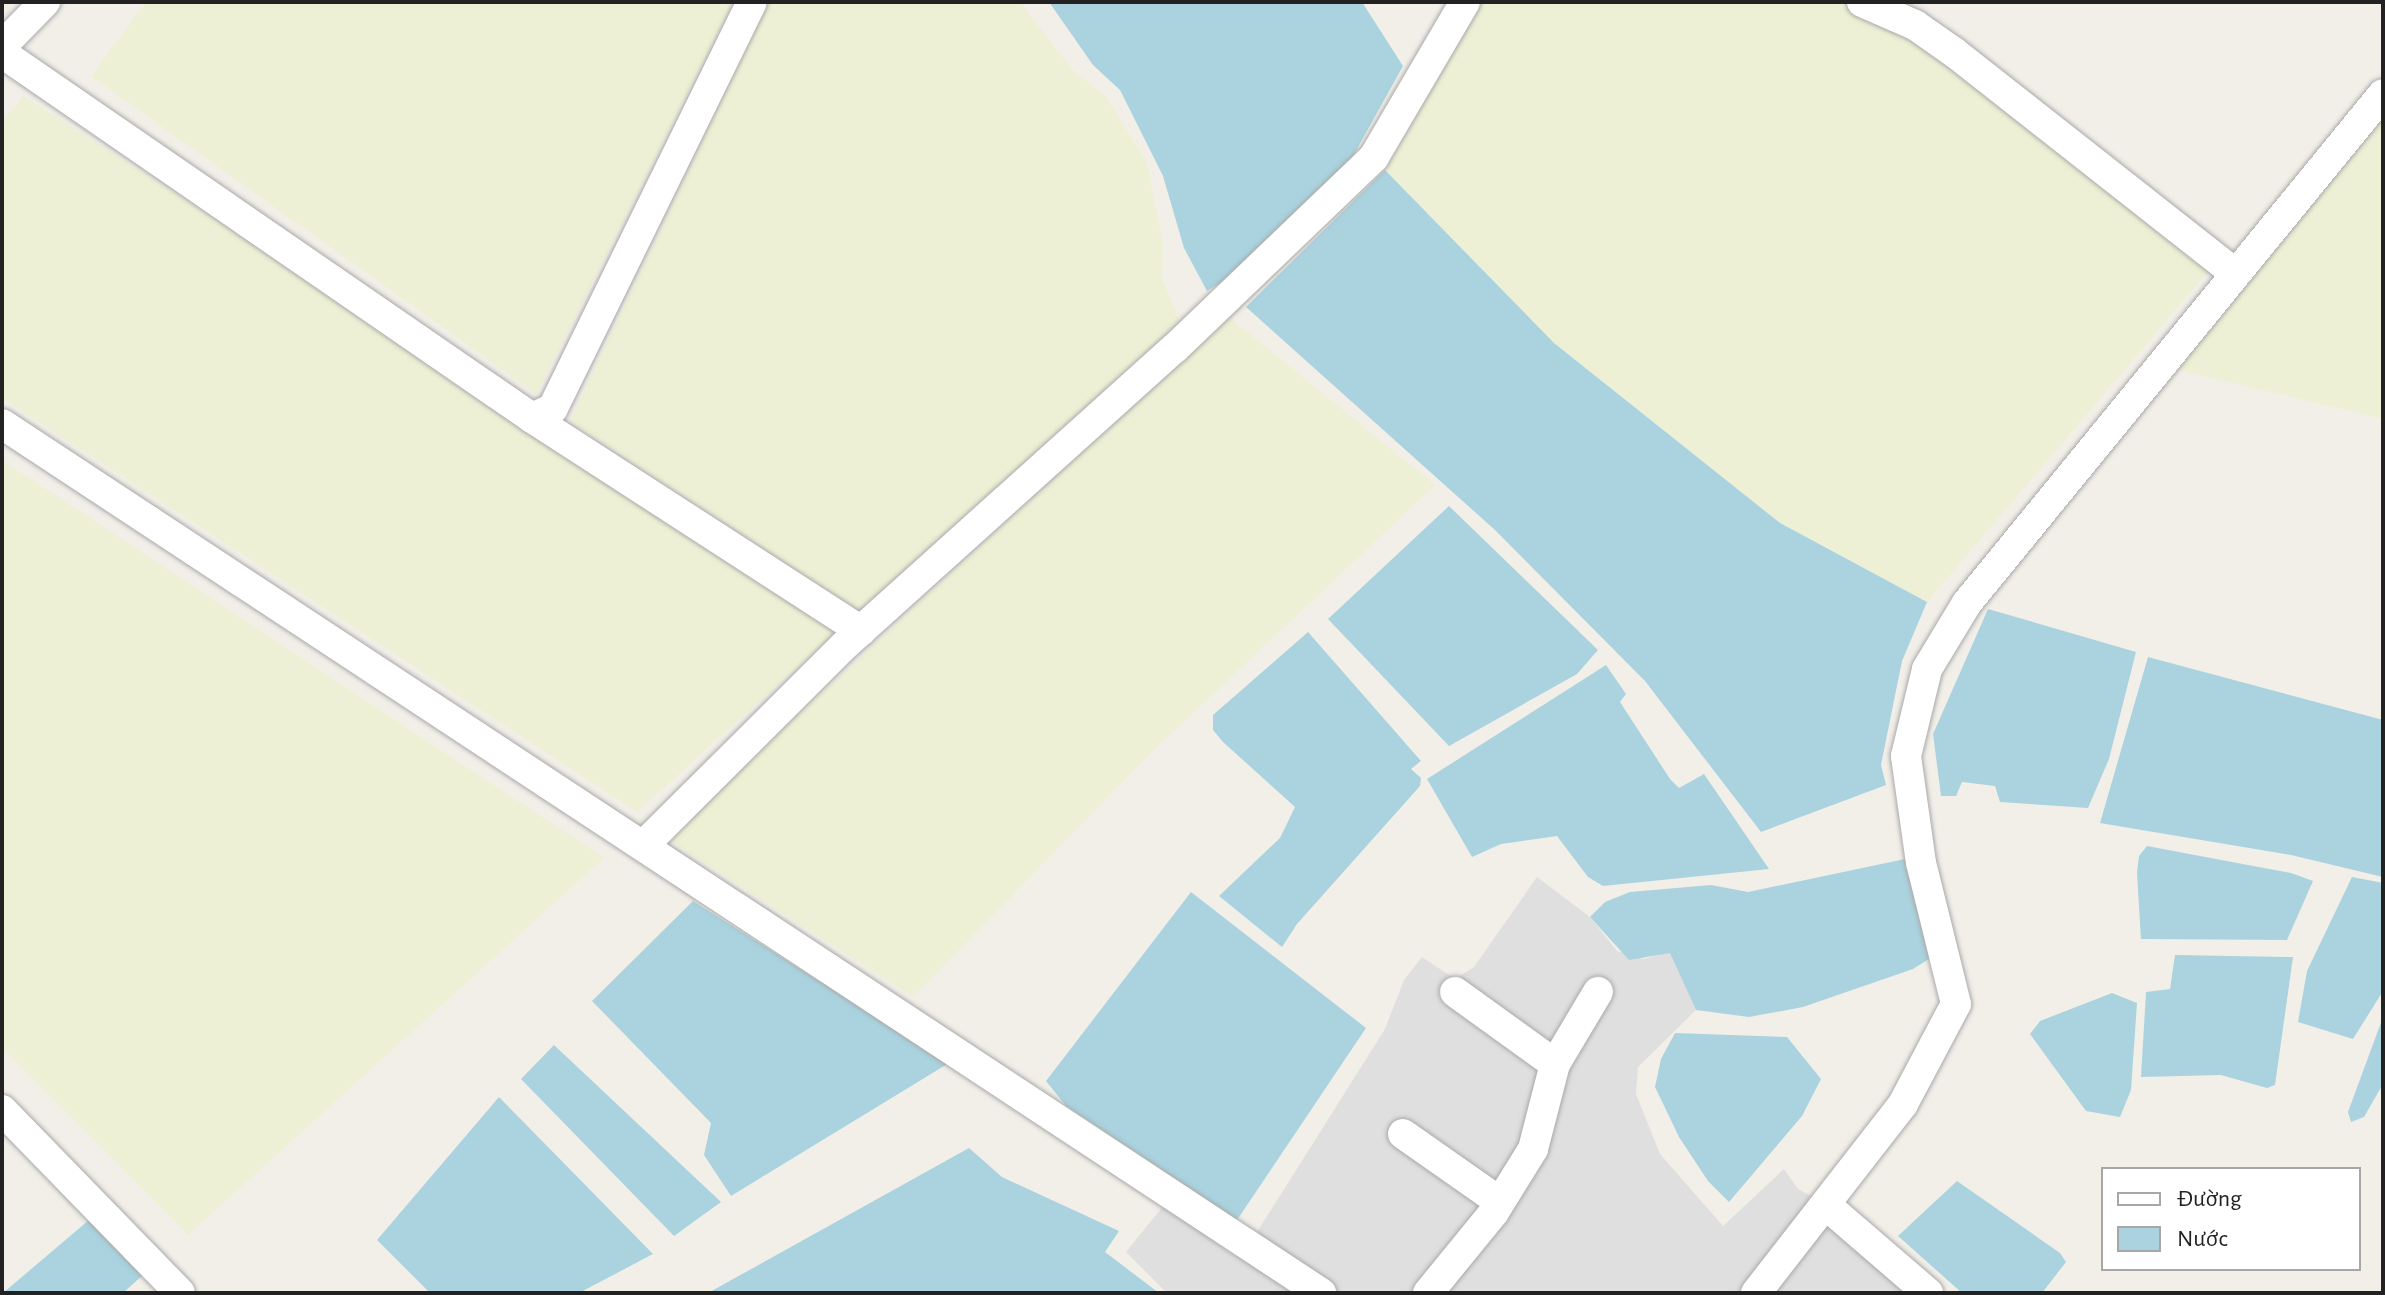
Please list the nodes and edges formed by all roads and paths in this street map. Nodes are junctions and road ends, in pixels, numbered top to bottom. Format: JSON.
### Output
{"nodes":[{"id":1,"x":45,"y":2,"type":"edge"},
{"id":2,"x":752,"y":2,"type":"edge"},
{"id":3,"x":1465,"y":2,"type":"edge"},
{"id":4,"x":1862,"y":2,"type":"edge"},
{"id":5,"x":2,"y":46,"type":"edge"},
{"id":6,"x":2,"y":53,"type":"edge"},
{"id":7,"x":2383,"y":94,"type":"edge"},
{"id":8,"x":2236,"y":274,"type":"junction"},
{"id":9,"x":532,"y":418,"type":"junction"},
{"id":10,"x":2,"y":424,"type":"edge"},
{"id":11,"x":861,"y":631,"type":"junction"},
{"id":12,"x":645,"y":844,"type":"junction"},
{"id":13,"x":1455,"y":992,"type":"dead end"},
{"id":14,"x":1598,"y":992,"type":"dead end"},
{"id":15,"x":1555,"y":1064,"type":"junction"},
{"id":16,"x":2,"y":1110,"type":"edge"},
{"id":17,"x":1403,"y":1134,"type":"dead end"},
{"id":18,"x":1500,"y":1202,"type":"junction"},
{"id":19,"x":1826,"y":1205,"type":"junction"},
{"id":20,"x":180,"y":1293,"type":"edge"},
{"id":21,"x":1321,"y":1293,"type":"edge"},
{"id":22,"x":1428,"y":1293,"type":"edge"},
{"id":23,"x":1756,"y":1293,"type":"edge"},
{"id":24,"x":1928,"y":1293,"type":"edge"}],
"edges":[{"from":1,"to":5,"type":"street"},
{"from":2,"to":9,"type":"street"},
{"from":3,"to":11,"type":"street"},
{"from":4,"to":8,"type":"street"},
{"from":6,"to":9,"type":"street"},
{"from":7,"to":8,"type":"street"},
{"from":8,"to":19,"type":"street"},
{"from":9,"to":11,"type":"street"},
{"from":10,"to":12,"type":"street"},
{"from":11,"to":12,"type":"street"},
{"from":12,"to":21,"type":"street"},
{"from":13,"to":15,"type":"street"},
{"from":14,"to":15,"type":"street"},
{"from":15,"to":18,"type":"street"},
{"from":16,"to":20,"type":"street"},
{"from":17,"to":18,"type":"street"},
{"from":18,"to":22,"type":"street"},
{"from":19,"to":23,"type":"street"},
{"from":19,"to":24,"type":"street"}]}
